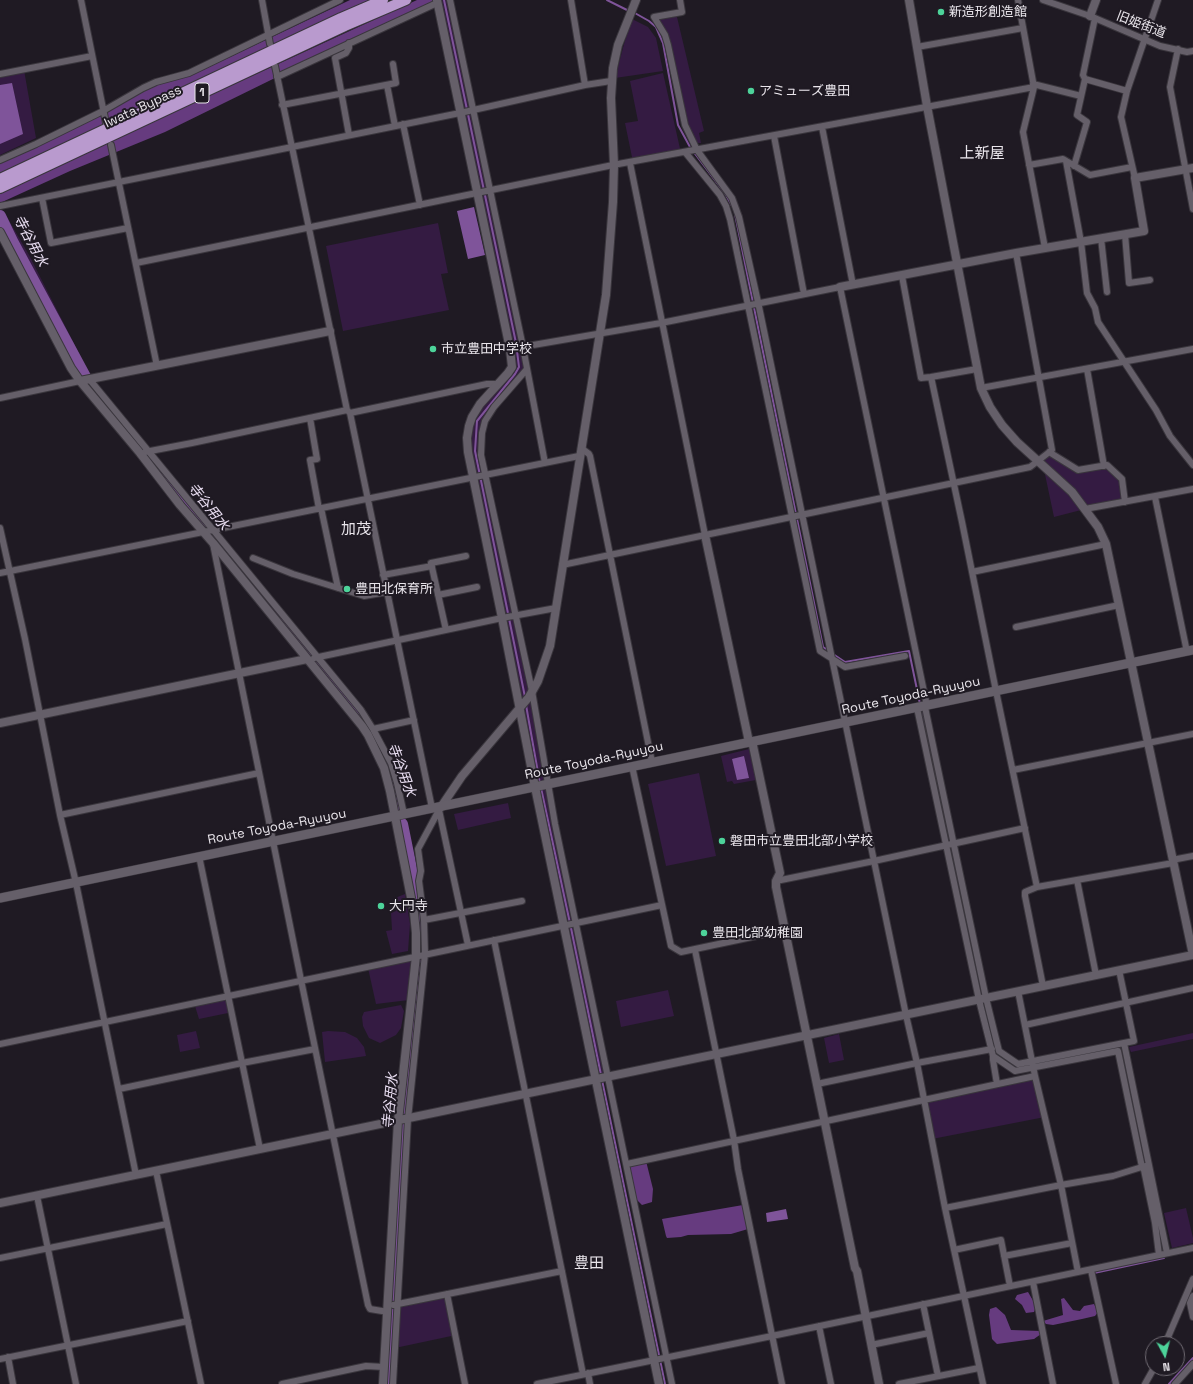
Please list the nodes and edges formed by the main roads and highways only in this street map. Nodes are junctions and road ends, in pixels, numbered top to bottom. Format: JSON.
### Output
{"nodes":[{"id":1,"x":383,"y":0,"type":"edge"},
{"id":2,"x":406,"y":0,"type":"edge"},
{"id":3,"x":0,"y":179,"type":"edge"},
{"id":4,"x":0,"y":188,"type":"edge"},
{"id":5,"x":1190,"y":651,"type":"edge"},
{"id":6,"x":0,"y":898,"type":"edge"}],
"edges":[{"from":1,"to":3,"type":"highway","name":"Iwata Bypass","number":"1"},
{"from":2,"to":4,"type":"highway","name":"Iwata Bypass","number":"1"},
{"from":5,"to":6,"type":"main road","name":"Route Toyoda-Ryuyou"}]}
